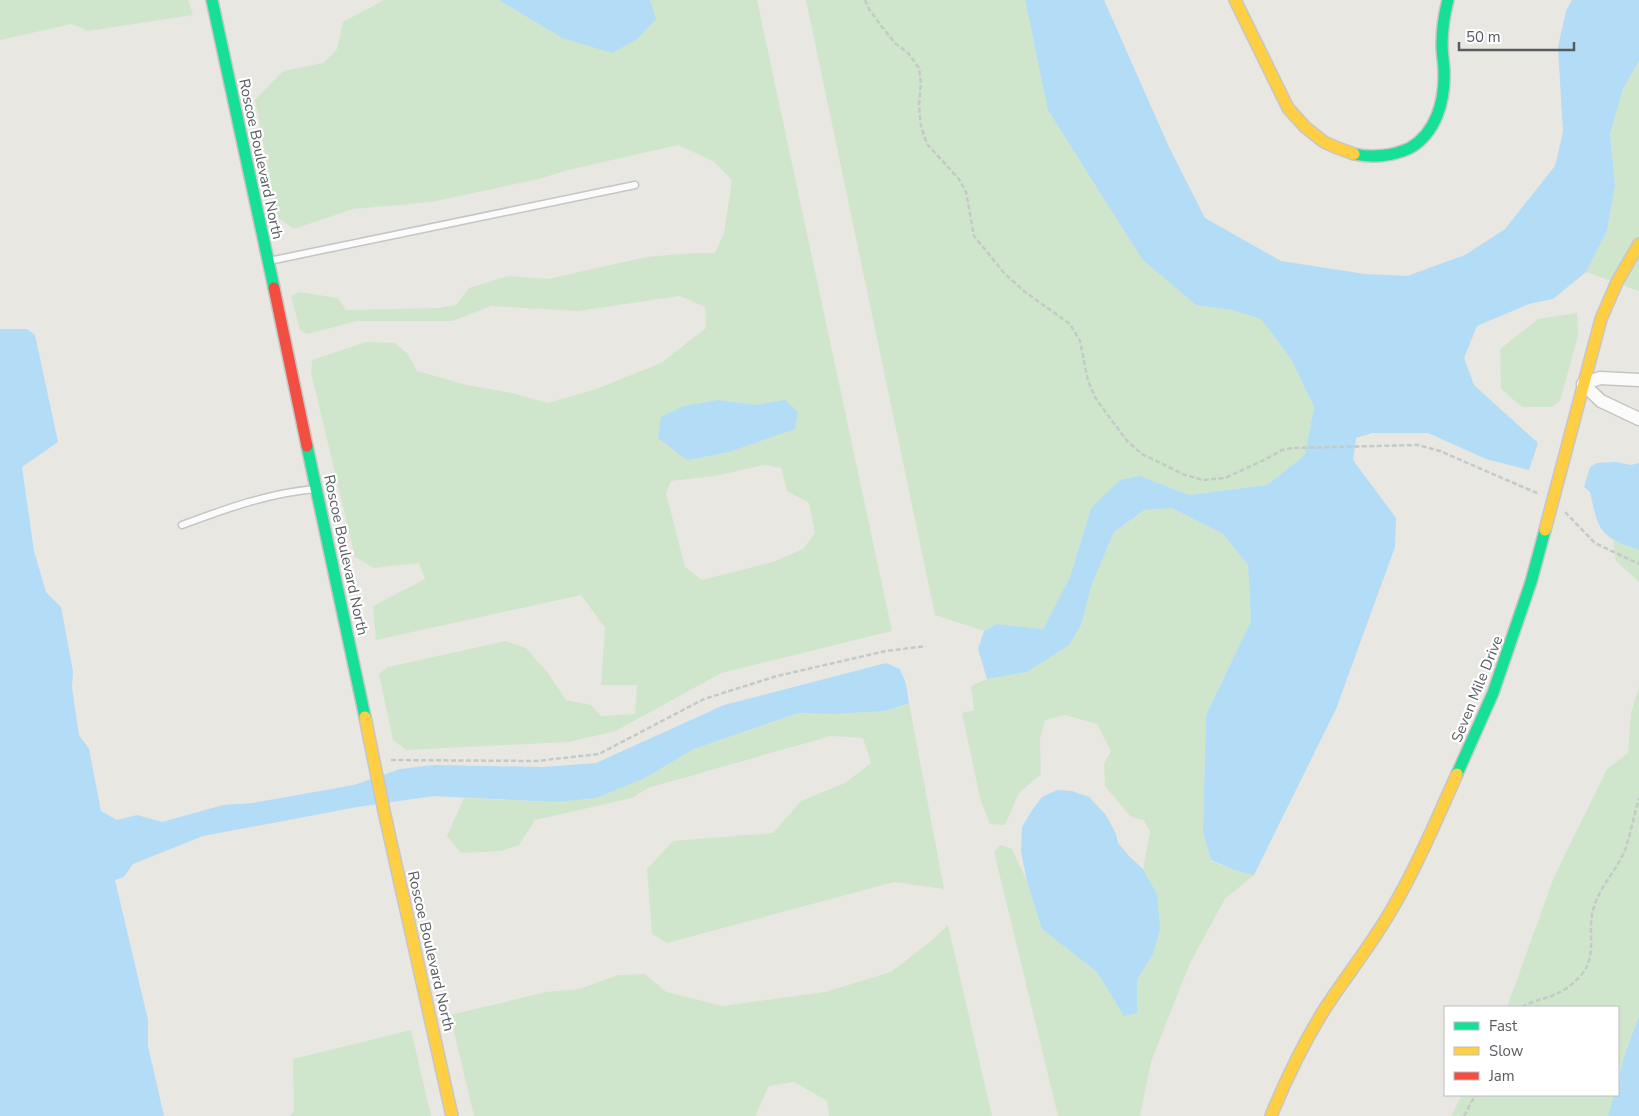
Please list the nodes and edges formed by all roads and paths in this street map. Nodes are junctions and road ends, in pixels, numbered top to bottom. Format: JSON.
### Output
{"nodes":[{"id":1,"x":212,"y":0,"type":"edge"},
{"id":2,"x":865,"y":0,"type":"edge"},
{"id":3,"x":1235,"y":0,"type":"edge"},
{"id":4,"x":1448,"y":0,"type":"edge"},
{"id":5,"x":634,"y":185,"type":"dead end"},
{"id":6,"x":1639,"y":244,"type":"edge"},
{"id":7,"x":268,"y":261,"type":"junction"},
{"id":8,"x":1639,"y":380,"type":"edge"},
{"id":9,"x":1583,"y":384,"type":"junction"},
{"id":10,"x":1639,"y":419,"type":"edge"},
{"id":11,"x":316,"y":489,"type":"junction"},
{"id":12,"x":1554,"y":500,"type":"junction"},
{"id":13,"x":182,"y":525,"type":"dead end"},
{"id":14,"x":1639,"y":564,"type":"edge"},
{"id":15,"x":926,"y":646,"type":"dead end"},
{"id":16,"x":375,"y":760,"type":"junction"},
{"id":17,"x":1639,"y":798,"type":"edge"},
{"id":18,"x":1524,"y":1006,"type":"edge"},
{"id":19,"x":1474,"y":1096,"type":"edge"},
{"id":20,"x":452,"y":1116,"type":"edge"},
{"id":21,"x":1271,"y":1116,"type":"edge"},
{"id":22,"x":1464,"y":1116,"type":"edge"}],
"edges":[{"from":1,"to":7,"type":"street","name":"Roscoe Boulevard North"},
{"from":2,"to":12,"type":"path"},
{"from":3,"to":4,"type":"street"},
{"from":5,"to":7,"type":"lane"},
{"from":6,"to":9,"type":"street","name":"Seven Mile Drive"},
{"from":7,"to":11,"type":"street","name":"Roscoe Boulevard North"},
{"from":8,"to":9,"type":"street"},
{"from":9,"to":10,"type":"street"},
{"from":9,"to":12,"type":"street","name":"Seven Mile Drive"},
{"from":11,"to":13,"type":"lane"},
{"from":11,"to":16,"type":"street","name":"Roscoe Boulevard North"},
{"from":12,"to":14,"type":"path"},
{"from":12,"to":21,"type":"street","name":"Seven Mile Drive"},
{"from":15,"to":16,"type":"path"},
{"from":16,"to":20,"type":"street","name":"Roscoe Boulevard North"},
{"from":17,"to":18,"type":"path"},
{"from":19,"to":22,"type":"path"}]}
